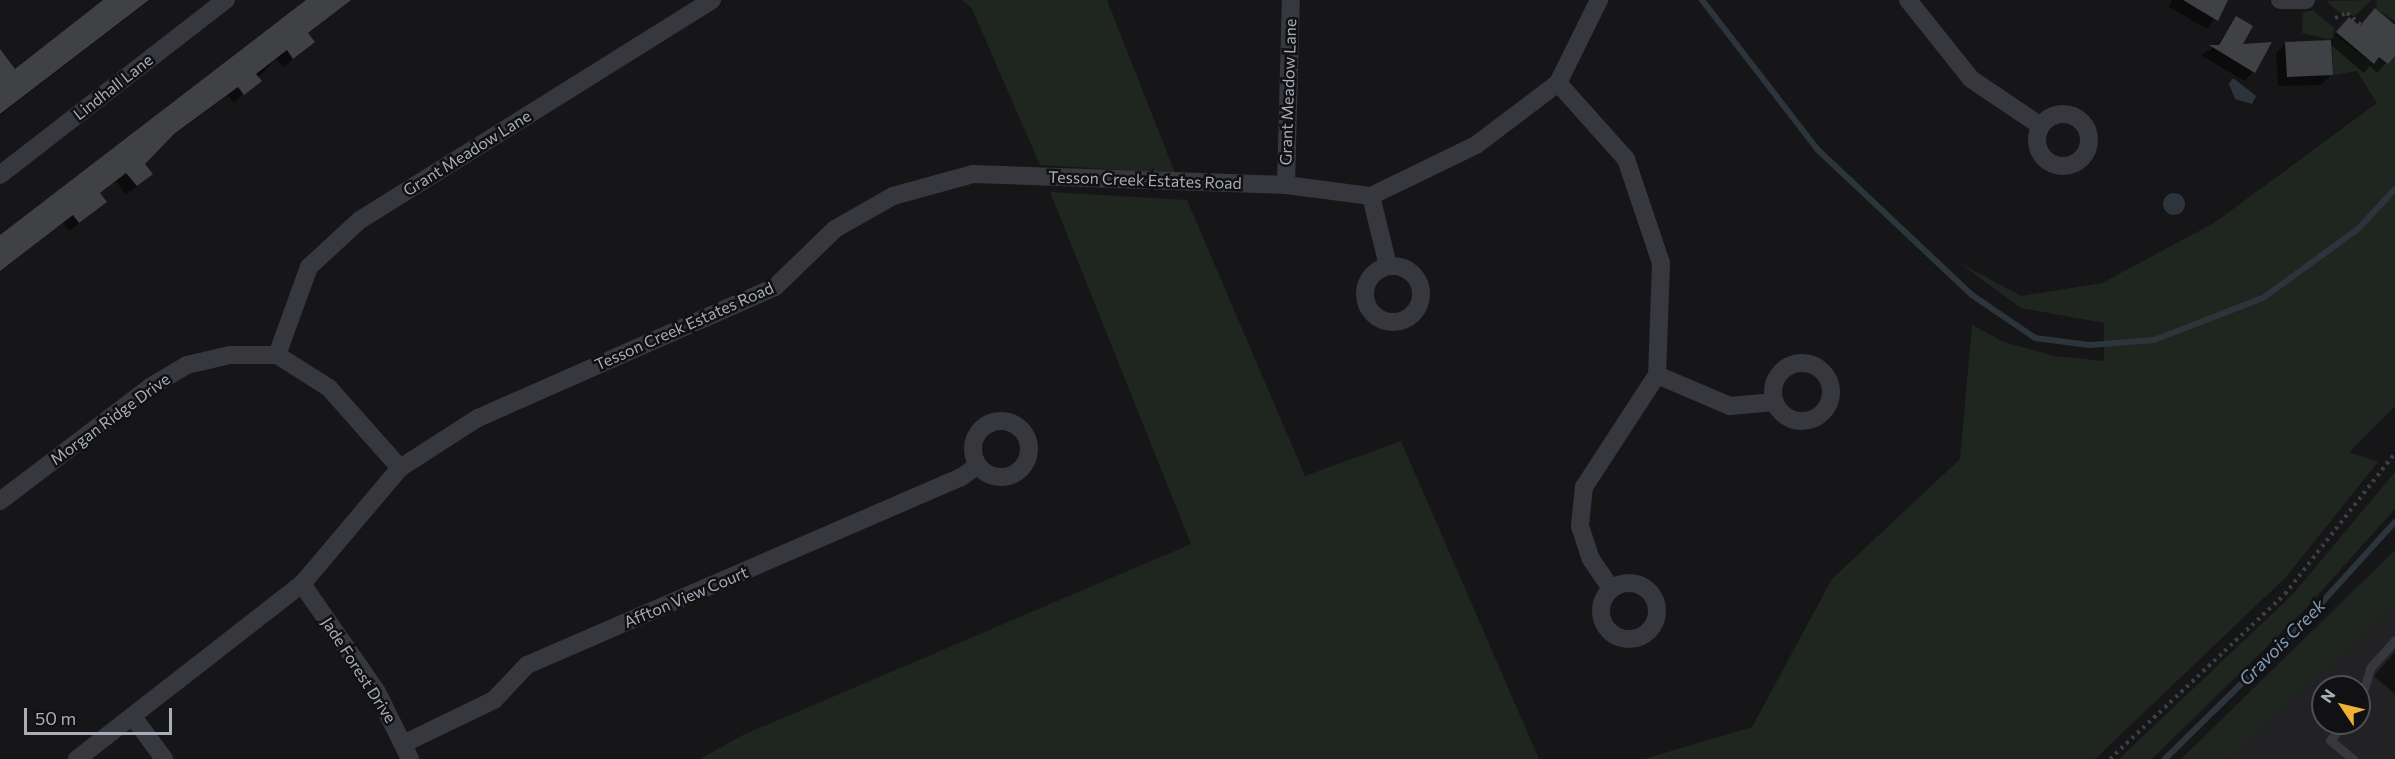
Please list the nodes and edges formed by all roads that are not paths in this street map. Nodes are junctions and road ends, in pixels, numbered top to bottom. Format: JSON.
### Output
{"nodes":[{"id":1,"x":226,"y":0,"type":"edge"},
{"id":2,"x":712,"y":0,"type":"edge"},
{"id":3,"x":1291,"y":0,"type":"edge"},
{"id":4,"x":1599,"y":0,"type":"edge"},
{"id":5,"x":1908,"y":0,"type":"edge"},
{"id":6,"x":2280,"y":0,"type":"edge"},
{"id":7,"x":2306,"y":0,"type":"edge"},
{"id":8,"x":1558,"y":83,"type":"junction"},
{"id":9,"x":2041,"y":126,"type":"dead end"},
{"id":10,"x":0,"y":175,"type":"edge"},
{"id":11,"x":1286,"y":185,"type":"junction"},
{"id":12,"x":1371,"y":196,"type":"junction"},
{"id":13,"x":1389,"y":266,"type":"dead end"},
{"id":14,"x":277,"y":355,"type":"junction"},
{"id":15,"x":1657,"y":375,"type":"junction"},
{"id":16,"x":1775,"y":402,"type":"dead end"},
{"id":17,"x":977,"y":466,"type":"dead end"},
{"id":18,"x":400,"y":468,"type":"junction"},
{"id":19,"x":0,"y":501,"type":"edge"},
{"id":20,"x":302,"y":584,"type":"junction"},
{"id":21,"x":1611,"y":589,"type":"dead end"},
{"id":22,"x":2395,"y":640,"type":"edge"},
{"id":23,"x":2368,"y":675,"type":"edge"},
{"id":24,"x":134,"y":718,"type":"junction"},
{"id":25,"x":2334,"y":735,"type":"edge"},
{"id":26,"x":407,"y":751,"type":"edge"},
{"id":27,"x":86,"y":757,"type":"edge"},
{"id":28,"x":164,"y":759,"type":"edge"},
{"id":29,"x":2353,"y":759,"type":"edge"}],
"edges":[{"from":1,"to":10,"type":"street","name":"Lindhall Lane"},
{"from":2,"to":14,"type":"street","name":"Grant Meadow Lane"},
{"from":3,"to":11,"type":"street","name":"Grant Meadow Lane"},
{"from":4,"to":8,"type":"street"},
{"from":5,"to":9,"type":"street"},
{"from":6,"to":7,"type":"street"},
{"from":8,"to":12,"type":"street"},
{"from":8,"to":15,"type":"street"},
{"from":11,"to":12,"type":"street","name":"Tesson Creek Estates Road"},
{"from":11,"to":18,"type":"street","name":"Tesson Creek Estates Road"},
{"from":12,"to":13,"type":"street"},
{"from":14,"to":18,"type":"street"},
{"from":14,"to":19,"type":"street","name":"Morgan Ridge Drive"},
{"from":15,"to":16,"type":"street"},
{"from":15,"to":21,"type":"street"},
{"from":17,"to":26,"type":"street","name":"Affton View Court"},
{"from":18,"to":20,"type":"street","name":"Tesson Creek Estates Road"},
{"from":20,"to":24,"type":"street","name":"Tesson Creek Estates Road"},
{"from":20,"to":26,"type":"street","name":"Jade Forest Drive"},
{"from":22,"to":23,"type":"lane"},
{"from":24,"to":27,"type":"street","name":"Tesson Creek Estates Road"},
{"from":24,"to":28,"type":"street"},
{"from":25,"to":29,"type":"lane"}]}
